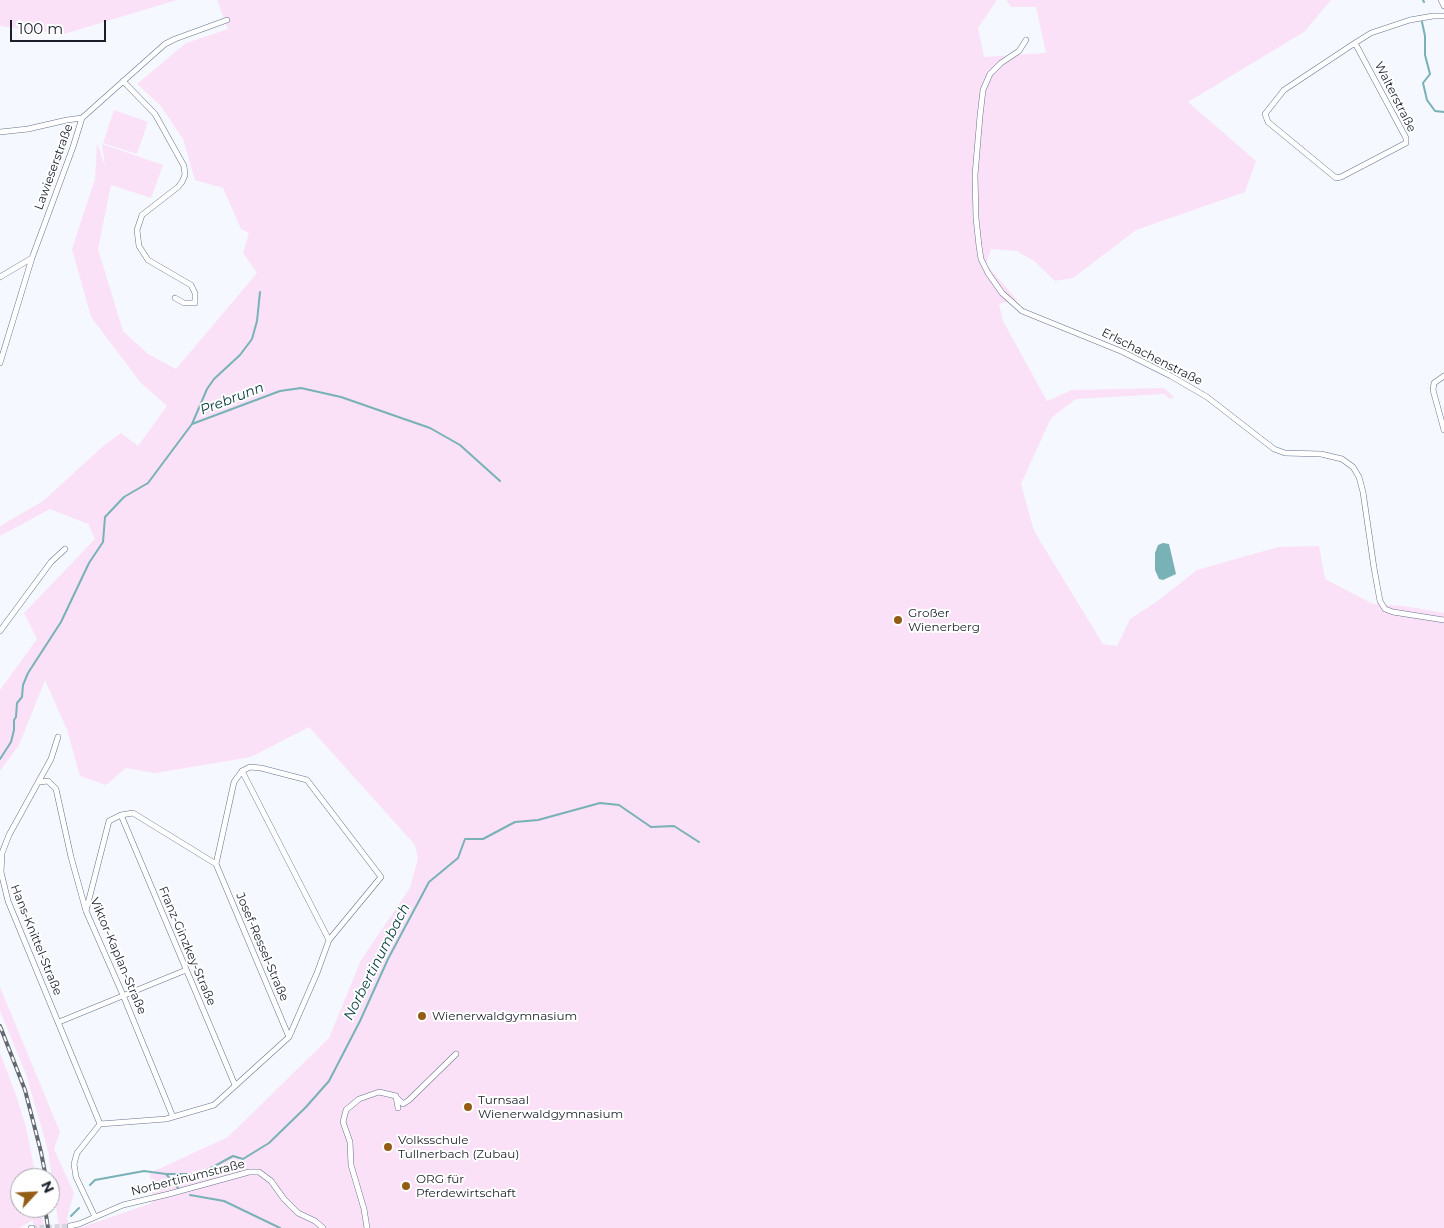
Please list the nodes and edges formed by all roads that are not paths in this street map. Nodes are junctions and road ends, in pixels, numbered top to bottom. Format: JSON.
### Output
{"nodes":[{"id":1,"x":1441,"y":0,"type":"edge"},
{"id":2,"x":1444,"y":6,"type":"edge"},
{"id":3,"x":1444,"y":16,"type":"edge"},
{"id":4,"x":227,"y":20,"type":"dead end"},
{"id":5,"x":1026,"y":40,"type":"dead end"},
{"id":6,"x":1355,"y":43,"type":"junction"},
{"id":7,"x":123,"y":81,"type":"junction"},
{"id":8,"x":82,"y":118,"type":"junction"},
{"id":9,"x":0,"y":132,"type":"edge"},
{"id":10,"x":32,"y":258,"type":"junction"},
{"id":11,"x":0,"y":277,"type":"edge"},
{"id":12,"x":175,"y":298,"type":"dead end"},
{"id":13,"x":0,"y":363,"type":"edge"},
{"id":14,"x":1444,"y":376,"type":"edge"},
{"id":15,"x":1444,"y":430,"type":"edge"},
{"id":16,"x":65,"y":549,"type":"dead end"},
{"id":17,"x":1444,"y":620,"type":"edge"},
{"id":18,"x":0,"y":631,"type":"edge"},
{"id":19,"x":58,"y":737,"type":"dead end"},
{"id":20,"x":242,"y":771,"type":"junction"},
{"id":21,"x":39,"y":782,"type":"junction"},
{"id":22,"x":121,"y":815,"type":"junction"},
{"id":23,"x":216,"y":864,"type":"junction"},
{"id":24,"x":86,"y":911,"type":"junction"},
{"id":25,"x":329,"y":940,"type":"junction"},
{"id":26,"x":186,"y":970,"type":"junction"},
{"id":27,"x":124,"y":996,"type":"junction"},
{"id":28,"x":59,"y":1022,"type":"junction"},
{"id":29,"x":289,"y":1037,"type":"junction"},
{"id":30,"x":456,"y":1054,"type":"dead end"},
{"id":31,"x":235,"y":1085,"type":"junction"},
{"id":32,"x":396,"y":1096,"type":"junction"},
{"id":33,"x":398,"y":1108,"type":"dead end"},
{"id":34,"x":173,"y":1117,"type":"junction"},
{"id":35,"x":100,"y":1124,"type":"junction"},
{"id":36,"x":95,"y":1217,"type":"junction"},
{"id":37,"x":70,"y":1226,"type":"dead end"},
{"id":38,"x":323,"y":1228,"type":"edge"},
{"id":39,"x":367,"y":1228,"type":"edge"}],
"edges":[{"from":1,"to":2,"type":"street"},
{"from":3,"to":6,"type":"street","name":"Walterstraße"},
{"from":4,"to":7,"type":"street","name":"Lawieserstraße"},
{"from":5,"to":17,"type":"street","name":"Erlschachenstraße"},
{"from":6,"to":6,"type":"street","name":"Walterstraße"},
{"from":7,"to":8,"type":"street","name":"Lawieserstraße"},
{"from":7,"to":12,"type":"street"},
{"from":8,"to":9,"type":"street"},
{"from":8,"to":10,"type":"street","name":"Lawieserstraße"},
{"from":10,"to":11,"type":"street"},
{"from":10,"to":13,"type":"street","name":"Lawieserstraße"},
{"from":14,"to":15,"type":"street"},
{"from":16,"to":18,"type":"street"},
{"from":19,"to":21,"type":"street","name":"Hans-Knittel-Straße"},
{"from":20,"to":23,"type":"street"},
{"from":20,"to":25,"type":"street"},
{"from":20,"to":25,"type":"street"},
{"from":21,"to":24,"type":"street","name":"Viktor-Kaplan-Straße"},
{"from":21,"to":28,"type":"street","name":"Hans-Knittel-Straße"},
{"from":22,"to":23,"type":"street"},
{"from":22,"to":24,"type":"street"},
{"from":22,"to":26,"type":"street","name":"Franz-Ginzkey-Straße"},
{"from":23,"to":29,"type":"street","name":"Josef-Ressel-Straße"},
{"from":24,"to":27,"type":"street","name":"Viktor-Kaplan-Straße"},
{"from":25,"to":29,"type":"street"},
{"from":26,"to":27,"type":"street"},
{"from":26,"to":31,"type":"street","name":"Franz-Ginzkey-Straße"},
{"from":27,"to":28,"type":"street"},
{"from":27,"to":34,"type":"street","name":"Viktor-Kaplan-Straße"},
{"from":28,"to":35,"type":"street","name":"Hans-Knittel-Straße"},
{"from":29,"to":31,"type":"street"},
{"from":30,"to":32,"type":"street"},
{"from":31,"to":34,"type":"street"},
{"from":32,"to":33,"type":"street"},
{"from":32,"to":39,"type":"street"},
{"from":34,"to":35,"type":"street"},
{"from":35,"to":36,"type":"street"},
{"from":36,"to":37,"type":"street","name":"Norbertinumstraße"},
{"from":36,"to":38,"type":"street","name":"Norbertinumstraße"}]}
